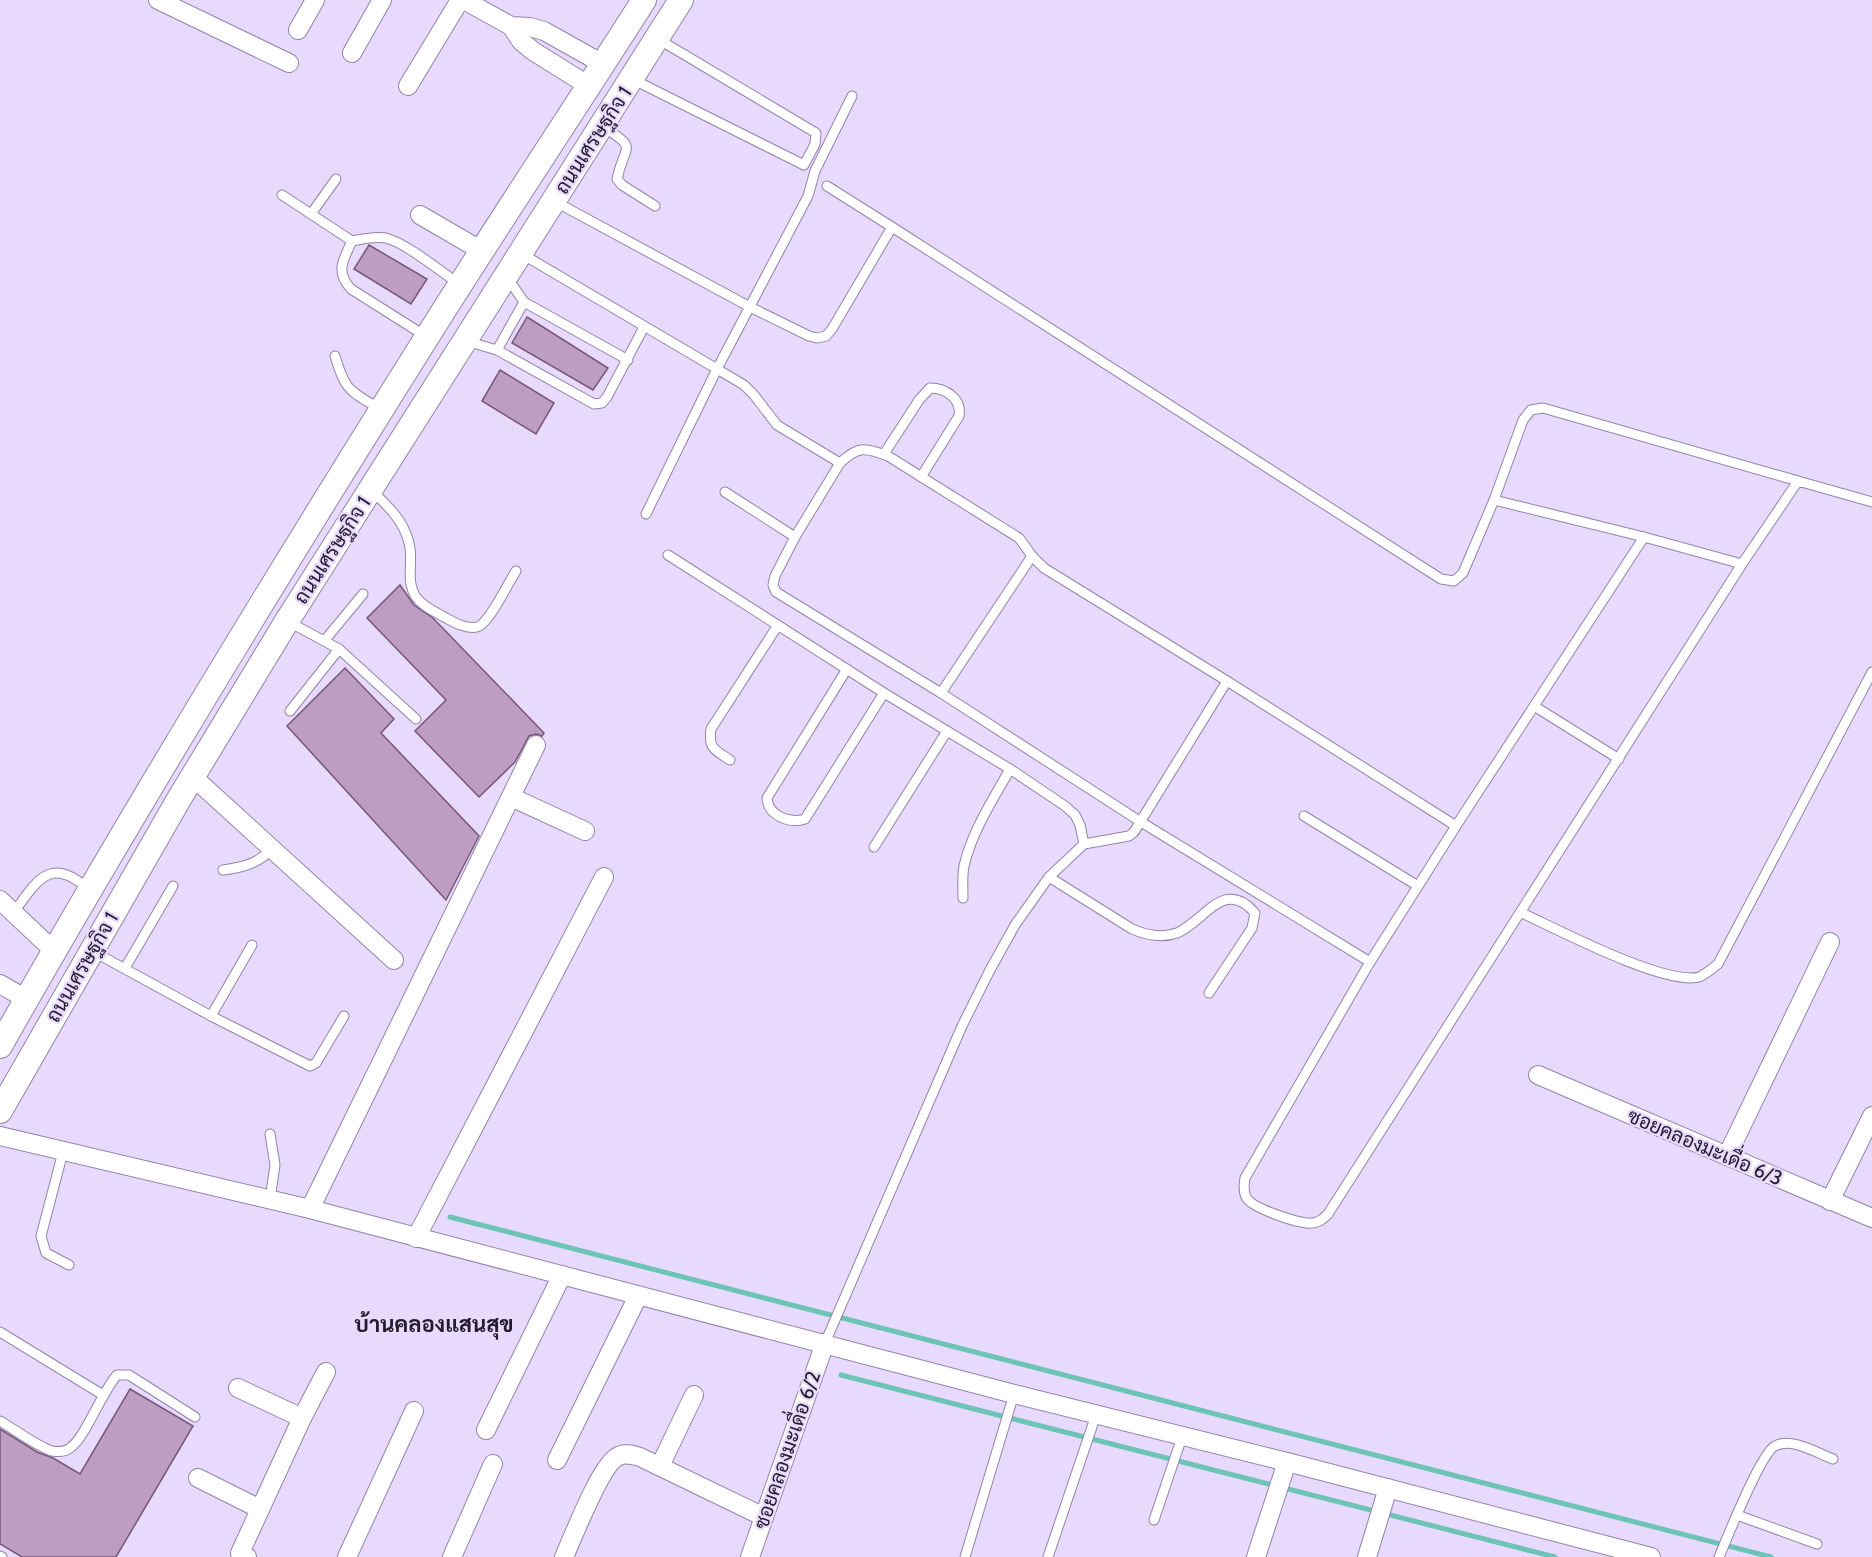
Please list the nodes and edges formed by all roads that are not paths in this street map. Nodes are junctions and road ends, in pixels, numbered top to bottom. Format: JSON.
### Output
{"nodes":[{"id":1,"x":158,"y":0,"type":"edge"},
{"id":2,"x":315,"y":0,"type":"edge"},
{"id":3,"x":382,"y":0,"type":"edge"},
{"id":4,"x":460,"y":0,"type":"edge"},
{"id":5,"x":464,"y":0,"type":"edge"},
{"id":6,"x":644,"y":0,"type":"edge"},
{"id":7,"x":681,"y":0,"type":"edge"},
{"id":8,"x":511,"y":26,"type":"junction"},
{"id":9,"x":298,"y":30,"type":"dead end"},
{"id":10,"x":657,"y":39,"type":"junction"},
{"id":11,"x":352,"y":53,"type":"dead end"},
{"id":12,"x":289,"y":63,"type":"dead end"},
{"id":13,"x":603,"y":64,"type":"junction"},
{"id":14,"x":632,"y":79,"type":"junction"},
{"id":15,"x":408,"y":86,"type":"dead end"},
{"id":16,"x":589,"y":86,"type":"junction"},
{"id":17,"x":852,"y":96,"type":"dead end"},
{"id":18,"x":602,"y":126,"type":"junction"},
{"id":19,"x":804,"y":165,"type":"junction"},
{"id":20,"x":815,"y":171,"type":"junction"},
{"id":21,"x":336,"y":179,"type":"dead end"},
{"id":22,"x":827,"y":186,"type":"dead end"},
{"id":23,"x":282,"y":195,"type":"dead end"},
{"id":24,"x":554,"y":201,"type":"junction"},
{"id":25,"x":655,"y":206,"type":"dead end"},
{"id":26,"x":311,"y":214,"type":"junction"},
{"id":27,"x":420,"y":215,"type":"dead end"},
{"id":28,"x":892,"y":227,"type":"junction"},
{"id":29,"x":352,"y":241,"type":"junction"},
{"id":30,"x":482,"y":251,"type":"junction"},
{"id":31,"x":520,"y":252,"type":"junction"},
{"id":32,"x":505,"y":275,"type":"junction"},
{"id":33,"x":460,"y":285,"type":"junction"},
{"id":34,"x":524,"y":302,"type":"junction"},
{"id":35,"x":750,"y":307,"type":"junction"},
{"id":36,"x":644,"y":327,"type":"junction"},
{"id":37,"x":427,"y":338,"type":"junction"},
{"id":38,"x":464,"y":340,"type":"junction"},
{"id":39,"x":497,"y":350,"type":"junction"},
{"id":40,"x":335,"y":356,"type":"dead end"},
{"id":41,"x":628,"y":360,"type":"junction"},
{"id":42,"x":717,"y":369,"type":"junction"},
{"id":43,"x":382,"y":410,"type":"junction"},
{"id":44,"x":884,"y":454,"type":"junction"},
{"id":45,"x":840,"y":463,"type":"junction"},
{"id":46,"x":921,"y":477,"type":"junction"},
{"id":47,"x":1798,"y":481,"type":"junction"},
{"id":48,"x":371,"y":489,"type":"junction"},
{"id":49,"x":725,"y":492,"type":"dead end"},
{"id":50,"x":1494,"y":500,"type":"junction"},
{"id":51,"x":1872,"y":502,"type":"edge"},
{"id":52,"x":646,"y":514,"type":"dead end"},
{"id":53,"x":795,"y":537,"type":"junction"},
{"id":54,"x":1644,"y":537,"type":"junction"},
{"id":55,"x":668,"y":555,"type":"dead end"},
{"id":56,"x":1032,"y":556,"type":"junction"},
{"id":57,"x":1742,"y":564,"type":"junction"},
{"id":58,"x":516,"y":571,"type":"dead end"},
{"id":59,"x":363,"y":594,"type":"dead end"},
{"id":60,"x":287,"y":621,"type":"junction"},
{"id":61,"x":778,"y":625,"type":"junction"},
{"id":62,"x":325,"y":640,"type":"junction"},
{"id":63,"x":339,"y":649,"type":"junction"},
{"id":64,"x":847,"y":669,"type":"junction"},
{"id":65,"x":1872,"y":672,"type":"edge"},
{"id":66,"x":1227,"y":681,"type":"junction"},
{"id":67,"x":884,"y":693,"type":"junction"},
{"id":68,"x":941,"y":693,"type":"junction"},
{"id":69,"x":1534,"y":706,"type":"junction"},
{"id":70,"x":290,"y":711,"type":"dead end"},
{"id":71,"x":416,"y":719,"type":"dead end"},
{"id":72,"x":947,"y":731,"type":"junction"},
{"id":73,"x":536,"y":745,"type":"dead end"},
{"id":74,"x":1619,"y":759,"type":"junction"},
{"id":75,"x":730,"y":760,"type":"dead end"},
{"id":76,"x":1010,"y":770,"type":"junction"},
{"id":77,"x":192,"y":776,"type":"junction"},
{"id":78,"x":152,"y":784,"type":"junction"},
{"id":79,"x":512,"y":797,"type":"junction"},
{"id":80,"x":179,"y":799,"type":"junction"},
{"id":81,"x":1304,"y":816,"type":"dead end"},
{"id":82,"x":1141,"y":822,"type":"junction"},
{"id":83,"x":1456,"y":826,"type":"junction"},
{"id":84,"x":585,"y":831,"type":"dead end"},
{"id":85,"x":1084,"y":844,"type":"junction"},
{"id":86,"x":874,"y":847,"type":"dead end"},
{"id":87,"x":272,"y":849,"type":"junction"},
{"id":88,"x":224,"y":870,"type":"dead end"},
{"id":89,"x":1049,"y":877,"type":"junction"},
{"id":90,"x":604,"y":878,"type":"dead end"},
{"id":91,"x":173,"y":886,"type":"dead end"},
{"id":92,"x":1418,"y":886,"type":"junction"},
{"id":93,"x":90,"y":891,"type":"junction"},
{"id":94,"x":963,"y":898,"type":"dead end"},
{"id":95,"x":0,"y":900,"type":"edge"},
{"id":96,"x":14,"y":912,"type":"junction"},
{"id":97,"x":1522,"y":913,"type":"junction"},
{"id":98,"x":1830,"y":942,"type":"dead end"},
{"id":99,"x":252,"y":945,"type":"dead end"},
{"id":100,"x":54,"y":951,"type":"junction"},
{"id":101,"x":91,"y":951,"type":"junction"},
{"id":102,"x":394,"y":960,"type":"dead end"},
{"id":103,"x":1370,"y":962,"type":"junction"},
{"id":104,"x":125,"y":969,"type":"junction"},
{"id":105,"x":0,"y":984,"type":"edge"},
{"id":106,"x":1209,"y":993,"type":"dead end"},
{"id":107,"x":26,"y":999,"type":"junction"},
{"id":108,"x":211,"y":1016,"type":"junction"},
{"id":109,"x":344,"y":1016,"type":"dead end"},
{"id":110,"x":0,"y":1046,"type":"edge"},
{"id":111,"x":1538,"y":1075,"type":"dead end"},
{"id":112,"x":0,"y":1111,"type":"edge"},
{"id":113,"x":1872,"y":1116,"type":"edge"},
{"id":114,"x":270,"y":1134,"type":"dead end"},
{"id":115,"x":0,"y":1136,"type":"edge"},
{"id":116,"x":63,"y":1152,"type":"junction"},
{"id":117,"x":1726,"y":1156,"type":"junction"},
{"id":118,"x":270,"y":1199,"type":"junction"},
{"id":119,"x":1830,"y":1201,"type":"junction"},
{"id":120,"x":310,"y":1209,"type":"junction"},
{"id":121,"x":1872,"y":1218,"type":"edge"},
{"id":122,"x":416,"y":1238,"type":"junction"},
{"id":123,"x":69,"y":1265,"type":"dead end"},
{"id":124,"x":562,"y":1275,"type":"junction"},
{"id":125,"x":638,"y":1296,"type":"junction"},
{"id":126,"x":0,"y":1332,"type":"edge"},
{"id":127,"x":825,"y":1343,"type":"junction"},
{"id":128,"x":326,"y":1372,"type":"dead end"},
{"id":129,"x":238,"y":1388,"type":"dead end"},
{"id":130,"x":1014,"y":1394,"type":"junction"},
{"id":131,"x":103,"y":1395,"type":"junction"},
{"id":132,"x":694,"y":1395,"type":"dead end"},
{"id":133,"x":414,"y":1411,"type":"dead end"},
{"id":134,"x":1096,"y":1415,"type":"junction"},
{"id":135,"x":195,"y":1416,"type":"dead end"},
{"id":136,"x":302,"y":1418,"type":"junction"},
{"id":137,"x":0,"y":1421,"type":"edge"},
{"id":138,"x":486,"y":1430,"type":"dead end"},
{"id":139,"x":1182,"y":1437,"type":"junction"},
{"id":140,"x":1833,"y":1459,"type":"dead end"},
{"id":141,"x":556,"y":1460,"type":"dead end"},
{"id":142,"x":1287,"y":1462,"type":"junction"},
{"id":143,"x":493,"y":1464,"type":"dead end"},
{"id":144,"x":660,"y":1467,"type":"junction"},
{"id":145,"x":198,"y":1478,"type":"dead end"},
{"id":146,"x":1388,"y":1488,"type":"junction"},
{"id":147,"x":260,"y":1509,"type":"junction"},
{"id":148,"x":1737,"y":1515,"type":"junction"},
{"id":149,"x":764,"y":1517,"type":"junction"},
{"id":150,"x":1154,"y":1520,"type":"dead end"},
{"id":151,"x":1817,"y":1544,"type":"dead end"},
{"id":152,"x":242,"y":1556,"type":"edge"},
{"id":153,"x":347,"y":1557,"type":"edge"},
{"id":154,"x":452,"y":1557,"type":"edge"},
{"id":155,"x":564,"y":1557,"type":"edge"},
{"id":156,"x":750,"y":1557,"type":"edge"},
{"id":157,"x":965,"y":1557,"type":"edge"},
{"id":158,"x":1048,"y":1557,"type":"edge"},
{"id":159,"x":1256,"y":1557,"type":"edge"},
{"id":160,"x":1367,"y":1557,"type":"edge"},
{"id":161,"x":1652,"y":1557,"type":"edge"},
{"id":162,"x":1719,"y":1557,"type":"edge"}],
"edges":[{"from":1,"to":12,"type":"street"},
{"from":2,"to":9,"type":"street"},
{"from":3,"to":11,"type":"street"},
{"from":4,"to":15,"type":"street"},
{"from":5,"to":8,"type":"street"},
{"from":6,"to":13,"type":"main road","name":"ถนนเศรษฐกิจ 1"},
{"from":7,"to":10,"type":"main road","name":"ถนนเศรษฐกิจ 1"},
{"from":8,"to":13,"type":"street"},
{"from":8,"to":16,"type":"street"},
{"from":10,"to":14,"type":"main road","name":"ถนนเศรษฐกิจ 1"},
{"from":10,"to":19,"type":"lane"},
{"from":13,"to":16,"type":"main road","name":"ถนนเศรษฐกิจ 1"},
{"from":14,"to":18,"type":"main road","name":"ถนนเศรษฐกิจ 1"},
{"from":14,"to":19,"type":"lane"},
{"from":16,"to":30,"type":"main road","name":"ถนนเศรษฐกิจ 1"},
{"from":17,"to":20,"type":"lane"},
{"from":18,"to":24,"type":"main road","name":"ถนนเศรษฐกิจ 1"},
{"from":18,"to":25,"type":"lane"},
{"from":19,"to":20,"type":"lane"},
{"from":20,"to":35,"type":"lane"},
{"from":21,"to":26,"type":"lane"},
{"from":22,"to":28,"type":"lane"},
{"from":23,"to":26,"type":"lane"},
{"from":24,"to":31,"type":"main road","name":"ถนนเศรษฐกิจ 1"},
{"from":24,"to":35,"type":"lane"},
{"from":26,"to":29,"type":"lane"},
{"from":27,"to":30,"type":"street"},
{"from":28,"to":35,"type":"lane"},
{"from":28,"to":50,"type":"lane"},
{"from":29,"to":33,"type":"lane"},
{"from":29,"to":37,"type":"lane"},
{"from":30,"to":33,"type":"main road","name":"ถนนเศรษฐกิจ 1"},
{"from":31,"to":32,"type":"main road","name":"ถนนเศรษฐกิจ 1"},
{"from":31,"to":36,"type":"lane"},
{"from":32,"to":34,"type":"lane"},
{"from":32,"to":38,"type":"main road","name":"ถนนเศรษฐกิจ 1"},
{"from":33,"to":37,"type":"main road","name":"ถนนเศรษฐกิจ 1"},
{"from":34,"to":39,"type":"lane"},
{"from":34,"to":41,"type":"lane"},
{"from":35,"to":42,"type":"lane"},
{"from":36,"to":41,"type":"lane"},
{"from":36,"to":42,"type":"lane"},
{"from":37,"to":43,"type":"main road","name":"ถนนเศรษฐกิจ 1"},
{"from":38,"to":39,"type":"lane"},
{"from":38,"to":48,"type":"main road","name":"ถนนเศรษฐกิจ 1"},
{"from":39,"to":41,"type":"lane"},
{"from":40,"to":43,"type":"lane"},
{"from":42,"to":45,"type":"lane"},
{"from":42,"to":52,"type":"lane"},
{"from":43,"to":78,"type":"main road","name":"ถนนเศรษฐกิจ 1"},
{"from":44,"to":45,"type":"lane"},
{"from":44,"to":46,"type":"lane"},
{"from":44,"to":46,"type":"lane"},
{"from":45,"to":53,"type":"lane"},
{"from":46,"to":56,"type":"lane"},
{"from":47,"to":50,"type":"lane"},
{"from":47,"to":51,"type":"lane"},
{"from":47,"to":57,"type":"lane"},
{"from":48,"to":58,"type":"lane"},
{"from":48,"to":60,"type":"main road","name":"ถนนเศรษฐกิจ 1"},
{"from":49,"to":53,"type":"lane"},
{"from":50,"to":54,"type":"lane"},
{"from":53,"to":68,"type":"lane"},
{"from":54,"to":57,"type":"lane"},
{"from":54,"to":69,"type":"lane"},
{"from":55,"to":61,"type":"lane"},
{"from":56,"to":66,"type":"lane"},
{"from":56,"to":68,"type":"lane"},
{"from":57,"to":74,"type":"lane"},
{"from":59,"to":62,"type":"lane"},
{"from":60,"to":62,"type":"lane"},
{"from":60,"to":77,"type":"main road","name":"ถนนเศรษฐกิจ 1"},
{"from":61,"to":64,"type":"lane"},
{"from":61,"to":75,"type":"lane"},
{"from":62,"to":63,"type":"lane"},
{"from":63,"to":70,"type":"lane"},
{"from":63,"to":71,"type":"lane"},
{"from":64,"to":67,"type":"lane"},
{"from":64,"to":67,"type":"lane"},
{"from":65,"to":97,"type":"lane"},
{"from":66,"to":82,"type":"lane"},
{"from":66,"to":83,"type":"lane"},
{"from":67,"to":72,"type":"lane"},
{"from":68,"to":82,"type":"lane"},
{"from":69,"to":74,"type":"lane"},
{"from":69,"to":83,"type":"lane"},
{"from":72,"to":76,"type":"lane"},
{"from":72,"to":86,"type":"lane"},
{"from":73,"to":79,"type":"street"},
{"from":74,"to":97,"type":"lane"},
{"from":76,"to":85,"type":"lane"},
{"from":76,"to":94,"type":"lane"},
{"from":77,"to":80,"type":"main road","name":"ถนนเศรษฐกิจ 1"},
{"from":77,"to":87,"type":"street"},
{"from":78,"to":80,"type":"main road"},
{"from":78,"to":93,"type":"main road","name":"ถนนเศรษฐกิจ 1"},
{"from":79,"to":84,"type":"street"},
{"from":79,"to":120,"type":"street"},
{"from":80,"to":101,"type":"main road","name":"ถนนเศรษฐกิจ 1"},
{"from":81,"to":92,"type":"lane"},
{"from":82,"to":85,"type":"lane"},
{"from":82,"to":103,"type":"lane"},
{"from":83,"to":92,"type":"lane"},
{"from":85,"to":89,"type":"lane"},
{"from":87,"to":88,"type":"lane"},
{"from":87,"to":102,"type":"street"},
{"from":89,"to":106,"type":"lane"},
{"from":89,"to":127,"type":"lane"},
{"from":90,"to":122,"type":"street"},
{"from":91,"to":104,"type":"lane"},
{"from":92,"to":103,"type":"lane"},
{"from":93,"to":96,"type":"lane"},
{"from":93,"to":100,"type":"main road","name":"ถนนเศรษฐกิจ 1"},
{"from":95,"to":96,"type":"street"},
{"from":96,"to":100,"type":"street"},
{"from":97,"to":103,"type":"lane"},
{"from":98,"to":117,"type":"street"},
{"from":99,"to":108,"type":"lane"},
{"from":100,"to":107,"type":"main road","name":"ถนนเศรษฐกิจ 1"},
{"from":101,"to":104,"type":"lane"},
{"from":101,"to":112,"type":"main road","name":"ถนนเศรษฐกิจ 1"},
{"from":104,"to":108,"type":"lane"},
{"from":105,"to":107,"type":"street"},
{"from":107,"to":110,"type":"main road","name":"ถนนเศรษฐกิจ 1"},
{"from":108,"to":109,"type":"lane"},
{"from":111,"to":117,"type":"street","name":"ซอยคลองมะเดื่อ 6/3"},
{"from":113,"to":119,"type":"street"},
{"from":114,"to":118,"type":"lane"},
{"from":115,"to":116,"type":"street"},
{"from":116,"to":118,"type":"street"},
{"from":116,"to":123,"type":"lane"},
{"from":117,"to":119,"type":"street","name":"ซอยคลองมะเดื่อ 6/3"},
{"from":118,"to":120,"type":"street"},
{"from":119,"to":121,"type":"street","name":"ซอยคลองมะเดื่อ 6/3"},
{"from":120,"to":122,"type":"street"},
{"from":122,"to":124,"type":"street"},
{"from":124,"to":125,"type":"street"},
{"from":124,"to":138,"type":"street"},
{"from":125,"to":127,"type":"street"},
{"from":125,"to":141,"type":"street"},
{"from":126,"to":131,"type":"lane"},
{"from":127,"to":130,"type":"street"},
{"from":127,"to":149,"type":"street","name":"ซอยคลองมะเดื่อ 6/2"},
{"from":128,"to":136,"type":"street"},
{"from":129,"to":136,"type":"street"},
{"from":130,"to":134,"type":"street"},
{"from":130,"to":157,"type":"lane"},
{"from":131,"to":135,"type":"lane"},
{"from":131,"to":137,"type":"lane"},
{"from":132,"to":144,"type":"street"},
{"from":133,"to":153,"type":"street"},
{"from":134,"to":139,"type":"street"},
{"from":134,"to":158,"type":"lane"},
{"from":136,"to":147,"type":"street"},
{"from":139,"to":142,"type":"street"},
{"from":139,"to":150,"type":"lane"},
{"from":140,"to":148,"type":"lane"},
{"from":142,"to":146,"type":"street"},
{"from":142,"to":159,"type":"street"},
{"from":143,"to":154,"type":"street"},
{"from":144,"to":149,"type":"street"},
{"from":144,"to":155,"type":"street"},
{"from":145,"to":147,"type":"street"},
{"from":146,"to":160,"type":"street"},
{"from":146,"to":161,"type":"street"},
{"from":147,"to":152,"type":"street"},
{"from":148,"to":151,"type":"lane"},
{"from":148,"to":162,"type":"lane"},
{"from":149,"to":156,"type":"street","name":"ซอยคลองมะเดื่อ 6/2"}]}
